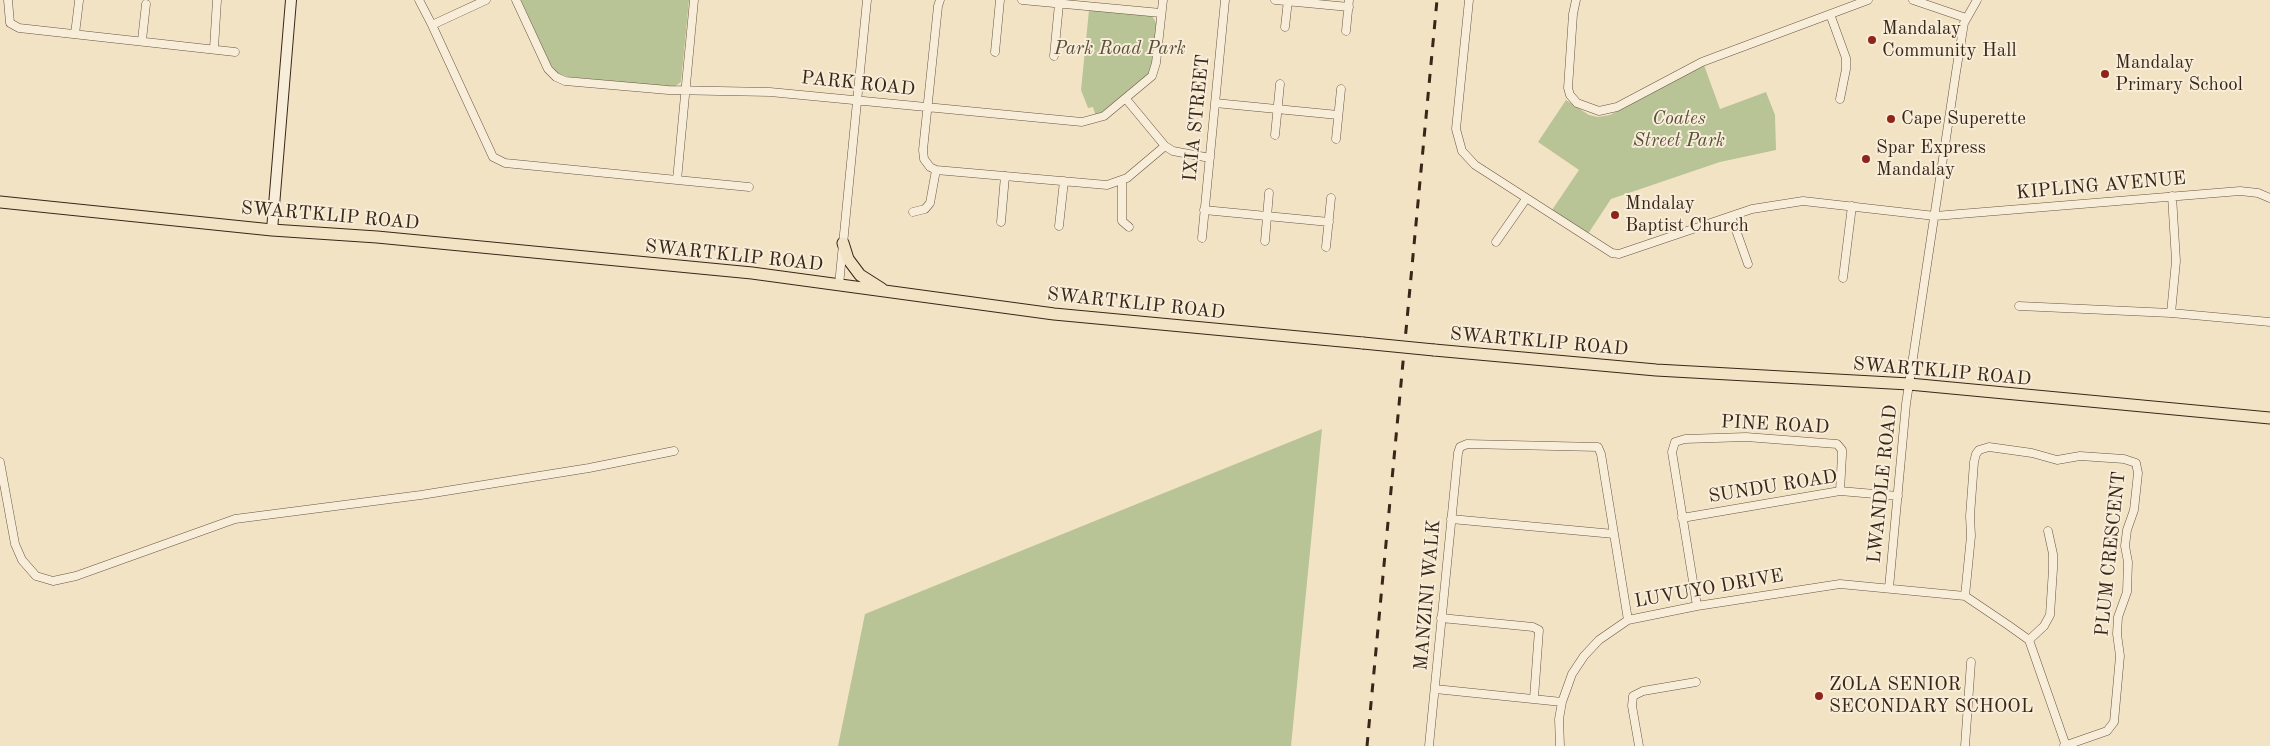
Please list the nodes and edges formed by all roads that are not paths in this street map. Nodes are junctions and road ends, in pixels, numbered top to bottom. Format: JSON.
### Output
{"nodes":[{"id":1,"x":8,"y":0,"type":"edge"},
{"id":2,"x":217,"y":0,"type":"edge"},
{"id":3,"x":291,"y":0,"type":"edge"},
{"id":4,"x":419,"y":0,"type":"edge"},
{"id":5,"x":486,"y":0,"type":"edge"},
{"id":6,"x":516,"y":0,"type":"edge"},
{"id":7,"x":694,"y":0,"type":"edge"},
{"id":8,"x":867,"y":0,"type":"edge"},
{"id":9,"x":940,"y":0,"type":"edge"},
{"id":10,"x":1000,"y":0,"type":"edge"},
{"id":11,"x":1022,"y":0,"type":"edge"},
{"id":12,"x":1163,"y":0,"type":"edge"},
{"id":13,"x":1225,"y":0,"type":"edge"},
{"id":14,"x":1276,"y":0,"type":"edge"},
{"id":15,"x":1469,"y":0,"type":"edge"},
{"id":16,"x":1576,"y":0,"type":"edge"},
{"id":17,"x":1868,"y":0,"type":"edge"},
{"id":18,"x":1913,"y":0,"type":"edge"},
{"id":19,"x":1978,"y":0,"type":"edge"},
{"id":20,"x":79,"y":1,"type":"edge"},
{"id":21,"x":1288,"y":1,"type":"edge"},
{"id":22,"x":1092,"y":3,"type":"edge"},
{"id":23,"x":1349,"y":3,"type":"edge"},
{"id":24,"x":146,"y":4,"type":"dead end"},
{"id":25,"x":1059,"y":4,"type":"junction"},
{"id":26,"x":1161,"y":13,"type":"junction"},
{"id":27,"x":1830,"y":14,"type":"junction"},
{"id":28,"x":1966,"y":18,"type":"junction"},
{"id":29,"x":432,"y":25,"type":"junction"},
{"id":30,"x":1285,"y":26,"type":"dead end"},
{"id":31,"x":1346,"y":31,"type":"dead end"},
{"id":32,"x":75,"y":34,"type":"junction"},
{"id":33,"x":142,"y":40,"type":"junction"},
{"id":34,"x":214,"y":48,"type":"junction"},
{"id":35,"x":235,"y":52,"type":"dead end"},
{"id":36,"x":995,"y":52,"type":"dead end"},
{"id":37,"x":1054,"y":56,"type":"dead end"},
{"id":38,"x":1280,"y":84,"type":"dead end"},
{"id":39,"x":1341,"y":89,"type":"dead end"},
{"id":40,"x":685,"y":91,"type":"junction"},
{"id":41,"x":1840,"y":98,"type":"dead end"},
{"id":42,"x":1126,"y":99,"type":"junction"},
{"id":43,"x":857,"y":100,"type":"junction"},
{"id":44,"x":1215,"y":103,"type":"junction"},
{"id":45,"x":928,"y":107,"type":"junction"},
{"id":46,"x":1277,"y":109,"type":"junction"},
{"id":47,"x":1338,"y":115,"type":"junction"},
{"id":48,"x":1275,"y":135,"type":"dead end"},
{"id":49,"x":1336,"y":139,"type":"dead end"},
{"id":50,"x":1165,"y":146,"type":"junction"},
{"id":51,"x":1210,"y":158,"type":"junction"},
{"id":52,"x":936,"y":170,"type":"junction"},
{"id":53,"x":1005,"y":176,"type":"junction"},
{"id":54,"x":677,"y":180,"type":"junction"},
{"id":55,"x":1064,"y":181,"type":"junction"},
{"id":56,"x":1122,"y":181,"type":"junction"},
{"id":57,"x":749,"y":187,"type":"dead end"},
{"id":58,"x":1269,"y":193,"type":"dead end"},
{"id":59,"x":2172,"y":196,"type":"junction"},
{"id":60,"x":1331,"y":198,"type":"dead end"},
{"id":61,"x":2270,"y":198,"type":"edge"},
{"id":62,"x":1526,"y":199,"type":"junction"},
{"id":63,"x":0,"y":202,"type":"edge"},
{"id":64,"x":1852,"y":206,"type":"junction"},
{"id":65,"x":1204,"y":210,"type":"junction"},
{"id":66,"x":913,"y":212,"type":"dead end"},
{"id":67,"x":1267,"y":216,"type":"junction"},
{"id":68,"x":1731,"y":216,"type":"junction"},
{"id":69,"x":1935,"y":216,"type":"junction"},
{"id":70,"x":1001,"y":222,"type":"dead end"},
{"id":71,"x":1328,"y":222,"type":"junction"},
{"id":72,"x":1059,"y":226,"type":"dead end"},
{"id":73,"x":1129,"y":227,"type":"dead end"},
{"id":74,"x":272,"y":230,"type":"junction"},
{"id":75,"x":1202,"y":238,"type":"dead end"},
{"id":76,"x":1265,"y":241,"type":"dead end"},
{"id":77,"x":1496,"y":242,"type":"dead end"},
{"id":78,"x":843,"y":243,"type":"junction"},
{"id":79,"x":1326,"y":247,"type":"dead end"},
{"id":80,"x":1748,"y":264,"type":"dead end"},
{"id":81,"x":1843,"y":278,"type":"dead end"},
{"id":82,"x":839,"y":285,"type":"junction"},
{"id":83,"x":886,"y":292,"type":"junction"},
{"id":84,"x":2019,"y":306,"type":"dead end"},
{"id":85,"x":2172,"y":313,"type":"junction"},
{"id":86,"x":2270,"y":322,"type":"edge"},
{"id":87,"x":1909,"y":384,"type":"junction"},
{"id":88,"x":2270,"y":418,"type":"edge"},
{"id":89,"x":674,"y":451,"type":"dead end"},
{"id":90,"x":0,"y":462,"type":"edge"},
{"id":91,"x":1840,"y":491,"type":"junction"},
{"id":92,"x":1898,"y":496,"type":"junction"},
{"id":93,"x":1682,"y":518,"type":"junction"},
{"id":94,"x":1451,"y":519,"type":"junction"},
{"id":95,"x":2048,"y":531,"type":"dead end"},
{"id":96,"x":1614,"y":534,"type":"junction"},
{"id":97,"x":1889,"y":588,"type":"junction"},
{"id":98,"x":1965,"y":596,"type":"junction"},
{"id":99,"x":1697,"y":606,"type":"junction"},
{"id":100,"x":1441,"y":618,"type":"junction"},
{"id":101,"x":1628,"y":620,"type":"junction"},
{"id":102,"x":2029,"y":640,"type":"junction"},
{"id":103,"x":1971,"y":662,"type":"dead end"},
{"id":104,"x":1696,"y":682,"type":"dead end"},
{"id":105,"x":1435,"y":689,"type":"junction"},
{"id":106,"x":1534,"y":698,"type":"junction"},
{"id":107,"x":1562,"y":702,"type":"junction"},
{"id":108,"x":1429,"y":746,"type":"edge"},
{"id":109,"x":1560,"y":746,"type":"edge"},
{"id":110,"x":1639,"y":746,"type":"edge"},
{"id":111,"x":1965,"y":746,"type":"edge"},
{"id":112,"x":2066,"y":746,"type":"edge"}],
"edges":[{"from":1,"to":32,"type":"street"},
{"from":2,"to":34,"type":"street"},
{"from":3,"to":74,"type":"main road"},
{"from":4,"to":29,"type":"street"},
{"from":5,"to":29,"type":"street"},
{"from":6,"to":40,"type":"street","name":"PARK ROAD"},
{"from":7,"to":40,"type":"street"},
{"from":8,"to":43,"type":"street"},
{"from":9,"to":45,"type":"street"},
{"from":10,"to":36,"type":"street"},
{"from":11,"to":25,"type":"street"},
{"from":12,"to":26,"type":"street","name":"PARK ROAD"},
{"from":13,"to":44,"type":"street","name":"IXIA STREET"},
{"from":14,"to":21,"type":"street"},
{"from":15,"to":62,"type":"street","name":"KIPLING AVENUE"},
{"from":16,"to":27,"type":"street"},
{"from":17,"to":27,"type":"street"},
{"from":18,"to":28,"type":"street"},
{"from":19,"to":28,"type":"street"},
{"from":20,"to":32,"type":"street"},
{"from":21,"to":23,"type":"street"},
{"from":21,"to":30,"type":"street"},
{"from":22,"to":25,"type":"street"},
{"from":22,"to":26,"type":"street"},
{"from":23,"to":31,"type":"street"},
{"from":24,"to":33,"type":"street"},
{"from":25,"to":37,"type":"street"},
{"from":26,"to":42,"type":"street","name":"PARK ROAD"},
{"from":27,"to":41,"type":"street"},
{"from":28,"to":69,"type":"street","name":"LWANDLE ROAD"},
{"from":29,"to":54,"type":"street"},
{"from":32,"to":33,"type":"street"},
{"from":33,"to":34,"type":"street"},
{"from":34,"to":35,"type":"street"},
{"from":38,"to":46,"type":"street"},
{"from":39,"to":47,"type":"street"},
{"from":40,"to":43,"type":"street","name":"PARK ROAD"},
{"from":40,"to":54,"type":"street"},
{"from":42,"to":45,"type":"street","name":"PARK ROAD"},
{"from":42,"to":50,"type":"street"},
{"from":43,"to":45,"type":"street","name":"PARK ROAD"},
{"from":43,"to":78,"type":"street"},
{"from":44,"to":46,"type":"street"},
{"from":44,"to":51,"type":"street","name":"IXIA STREET"},
{"from":45,"to":52,"type":"street"},
{"from":46,"to":47,"type":"street"},
{"from":46,"to":48,"type":"street"},
{"from":47,"to":49,"type":"street"},
{"from":50,"to":51,"type":"street"},
{"from":50,"to":56,"type":"street"},
{"from":51,"to":65,"type":"street","name":"IXIA STREET"},
{"from":52,"to":53,"type":"street"},
{"from":52,"to":66,"type":"street"},
{"from":53,"to":55,"type":"street"},
{"from":53,"to":70,"type":"street"},
{"from":54,"to":57,"type":"street"},
{"from":55,"to":56,"type":"street"},
{"from":55,"to":72,"type":"street"},
{"from":56,"to":73,"type":"street"},
{"from":58,"to":67,"type":"street"},
{"from":59,"to":61,"type":"street","name":"KIPLING AVENUE"},
{"from":59,"to":69,"type":"street","name":"KIPLING AVENUE"},
{"from":59,"to":85,"type":"street"},
{"from":60,"to":71,"type":"street"},
{"from":62,"to":68,"type":"street","name":"KIPLING AVENUE"},
{"from":62,"to":77,"type":"street"},
{"from":63,"to":74,"type":"main road","name":"SWARTKLIP ROAD"},
{"from":64,"to":68,"type":"street","name":"KIPLING AVENUE"},
{"from":64,"to":69,"type":"street","name":"KIPLING AVENUE"},
{"from":64,"to":81,"type":"street"},
{"from":65,"to":67,"type":"street"},
{"from":65,"to":75,"type":"street","name":"IXIA STREET"},
{"from":67,"to":71,"type":"street"},
{"from":67,"to":76,"type":"street"},
{"from":68,"to":80,"type":"street"},
{"from":69,"to":87,"type":"street","name":"LWANDLE ROAD"},
{"from":71,"to":79,"type":"street"},
{"from":74,"to":82,"type":"main road","name":"SWARTKLIP ROAD"},
{"from":78,"to":82,"type":"street"},
{"from":78,"to":83,"type":"main road"},
{"from":82,"to":83,"type":"main road","name":"SWARTKLIP ROAD"},
{"from":83,"to":87,"type":"main road","name":"SWARTKLIP ROAD","bridge":true},
{"from":84,"to":85,"type":"street"},
{"from":85,"to":86,"type":"street"},
{"from":87,"to":88,"type":"main road","name":"SWARTKLIP ROAD"},
{"from":87,"to":92,"type":"street","name":"LWANDLE ROAD"},
{"from":89,"to":90,"type":"street"},
{"from":91,"to":92,"type":"street","name":"SUNDU ROAD"},
{"from":91,"to":93,"type":"street","name":"SUNDU ROAD"},
{"from":91,"to":93,"type":"street","name":"PINE ROAD"},
{"from":92,"to":97,"type":"street","name":"LWANDLE ROAD"},
{"from":93,"to":99,"type":"street"},
{"from":94,"to":96,"type":"street"},
{"from":94,"to":96,"type":"street","name":"MANZINI WALK"},
{"from":94,"to":100,"type":"street","name":"MANZINI WALK"},
{"from":95,"to":102,"type":"street"},
{"from":96,"to":101,"type":"street"},
{"from":97,"to":98,"type":"street","name":"LUVUYO DRIVE"},
{"from":97,"to":99,"type":"street","name":"LUVUYO DRIVE"},
{"from":98,"to":102,"type":"street"},
{"from":98,"to":112,"type":"street","name":"PLUM CRESCENT"},
{"from":99,"to":101,"type":"street","name":"LUVUYO DRIVE"},
{"from":100,"to":105,"type":"street","name":"MANZINI WALK"},
{"from":100,"to":106,"type":"street"},
{"from":101,"to":107,"type":"street","name":"LUVUYO DRIVE"},
{"from":102,"to":112,"type":"street"},
{"from":103,"to":111,"type":"street"},
{"from":104,"to":110,"type":"street"},
{"from":105,"to":106,"type":"street"},
{"from":105,"to":108,"type":"street","name":"MANZINI WALK"},
{"from":106,"to":107,"type":"street"},
{"from":107,"to":109,"type":"street","name":"LUVUYO DRIVE"}]}
